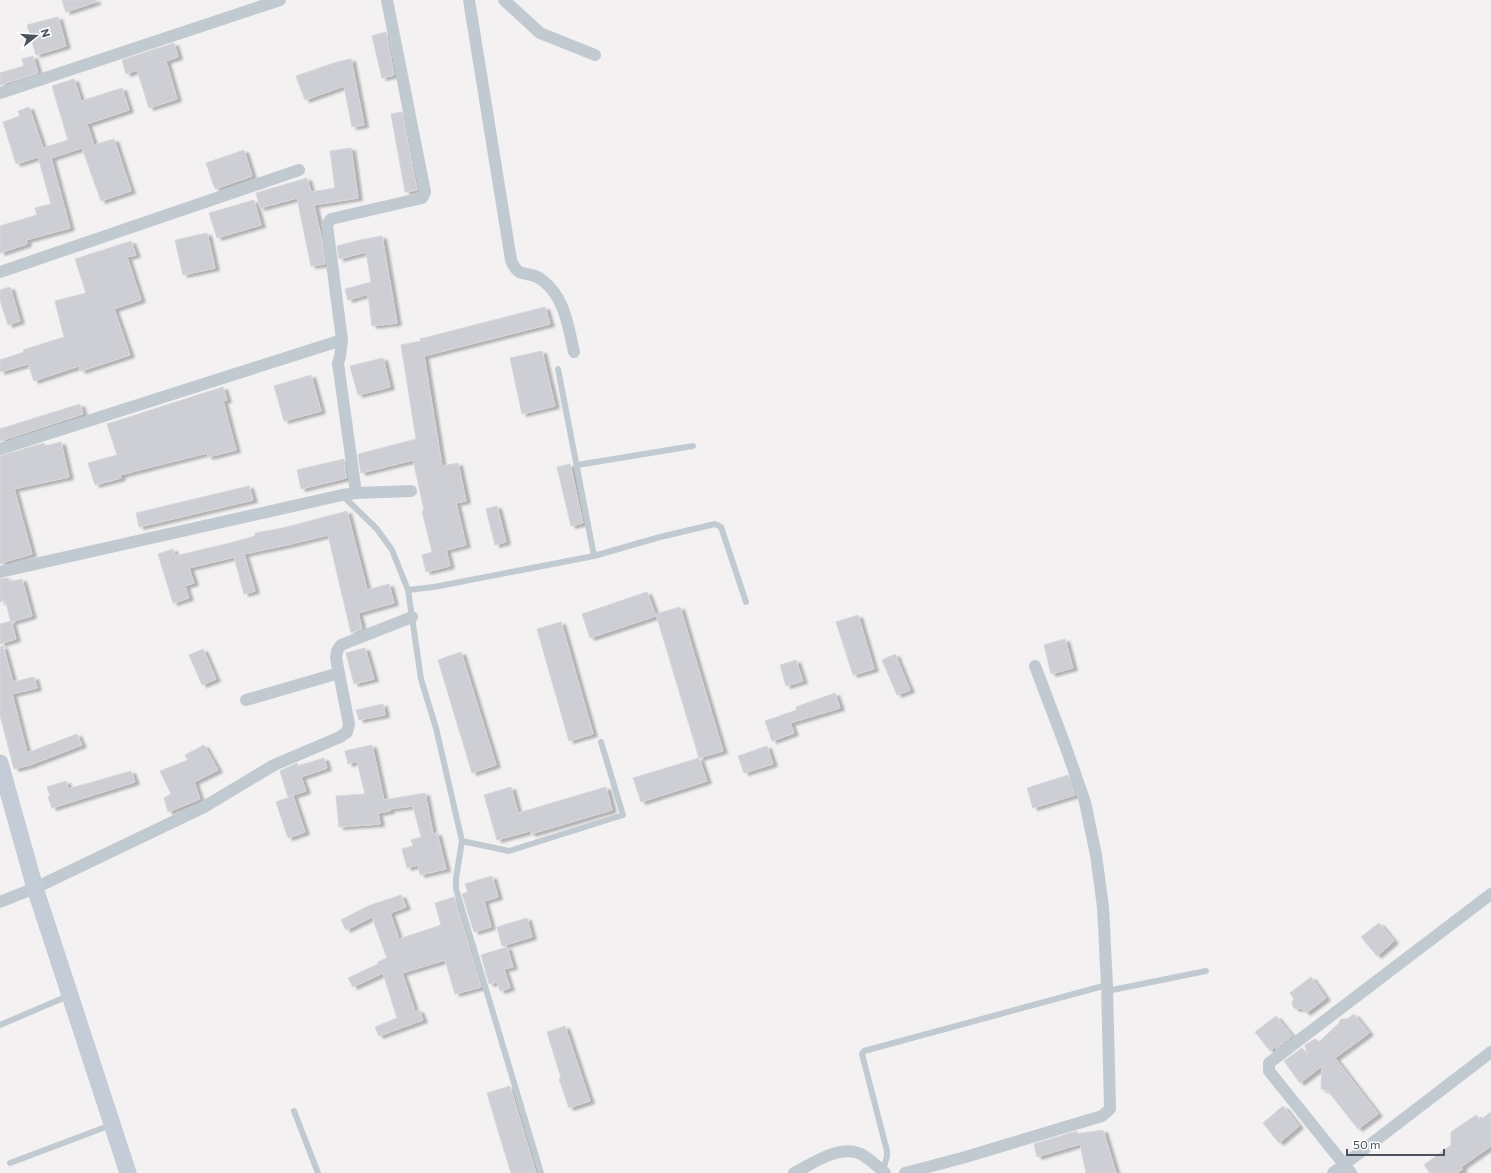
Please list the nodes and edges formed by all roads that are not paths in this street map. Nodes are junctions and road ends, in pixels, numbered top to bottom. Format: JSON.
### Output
{"nodes":[{"id":1,"x":280,"y":0,"type":"edge"},
{"id":2,"x":387,"y":0,"type":"edge"},
{"id":3,"x":469,"y":0,"type":"edge"},
{"id":4,"x":504,"y":0,"type":"edge"},
{"id":5,"x":595,"y":55,"type":"dead end"},
{"id":6,"x":0,"y":93,"type":"edge"},
{"id":7,"x":299,"y":170,"type":"dead end"},
{"id":8,"x":0,"y":272,"type":"edge"},
{"id":9,"x":342,"y":340,"type":"junction"},
{"id":10,"x":574,"y":352,"type":"dead end"},
{"id":11,"x":558,"y":369,"type":"dead end"},
{"id":12,"x":693,"y":446,"type":"dead end"},
{"id":13,"x":0,"y":449,"type":"edge"},
{"id":14,"x":577,"y":465,"type":"junction"},
{"id":15,"x":411,"y":491,"type":"dead end"},
{"id":16,"x":356,"y":493,"type":"junction"},
{"id":17,"x":342,"y":495,"type":"junction"},
{"id":18,"x":594,"y":556,"type":"junction"},
{"id":19,"x":0,"y":572,"type":"edge"},
{"id":20,"x":408,"y":590,"type":"junction"},
{"id":21,"x":746,"y":602,"type":"dead end"},
{"id":22,"x":412,"y":617,"type":"junction"},
{"id":23,"x":1035,"y":666,"type":"dead end"},
{"id":24,"x":339,"y":673,"type":"junction"},
{"id":25,"x":246,"y":700,"type":"dead end"},
{"id":26,"x":601,"y":742,"type":"dead end"},
{"id":27,"x":0,"y":763,"type":"edge"},
{"id":28,"x":462,"y":840,"type":"junction"},
{"id":29,"x":34,"y":888,"type":"junction"},
{"id":30,"x":1491,"y":894,"type":"edge"},
{"id":31,"x":0,"y":902,"type":"edge"},
{"id":32,"x":1206,"y":971,"type":"dead end"},
{"id":33,"x":1107,"y":988,"type":"junction"},
{"id":34,"x":70,"y":995,"type":"junction"},
{"id":35,"x":0,"y":1025,"type":"edge"},
{"id":36,"x":1491,"y":1052,"type":"edge"},
{"id":37,"x":294,"y":1111,"type":"dead end"},
{"id":38,"x":112,"y":1125,"type":"junction"},
{"id":39,"x":10,"y":1163,"type":"dead end"},
{"id":40,"x":1348,"y":1168,"type":"edge"},
{"id":41,"x":884,"y":1172,"type":"edge"},
{"id":42,"x":128,"y":1173,"type":"edge"},
{"id":43,"x":318,"y":1173,"type":"edge"},
{"id":44,"x":541,"y":1173,"type":"edge"},
{"id":45,"x":794,"y":1173,"type":"edge"},
{"id":46,"x":905,"y":1173,"type":"edge"},
{"id":47,"x":1333,"y":1173,"type":"edge"}],
"edges":[{"from":1,"to":6,"type":"street"},
{"from":2,"to":9,"type":"street"},
{"from":3,"to":10,"type":"street"},
{"from":4,"to":5,"type":"street"},
{"from":7,"to":8,"type":"street"},
{"from":9,"to":13,"type":"street"},
{"from":9,"to":16,"type":"street"},
{"from":11,"to":14,"type":"lane"},
{"from":12,"to":14,"type":"lane"},
{"from":14,"to":18,"type":"lane"},
{"from":15,"to":16,"type":"street"},
{"from":16,"to":17,"type":"street"},
{"from":17,"to":19,"type":"street"},
{"from":17,"to":20,"type":"lane"},
{"from":18,"to":20,"type":"lane"},
{"from":18,"to":21,"type":"lane"},
{"from":20,"to":22,"type":"lane"},
{"from":22,"to":24,"type":"street"},
{"from":22,"to":28,"type":"lane"},
{"from":23,"to":33,"type":"street"},
{"from":24,"to":25,"type":"street"},
{"from":24,"to":29,"type":"street"},
{"from":26,"to":28,"type":"lane"},
{"from":27,"to":29,"type":"main road"},
{"from":28,"to":44,"type":"lane"},
{"from":29,"to":31,"type":"street"},
{"from":29,"to":34,"type":"main road"},
{"from":30,"to":40,"type":"street"},
{"from":32,"to":33,"type":"lane"},
{"from":33,"to":41,"type":"lane"},
{"from":33,"to":46,"type":"street"},
{"from":34,"to":35,"type":"lane"},
{"from":34,"to":38,"type":"main road"},
{"from":36,"to":40,"type":"street"},
{"from":37,"to":43,"type":"lane"},
{"from":38,"to":39,"type":"lane"},
{"from":38,"to":42,"type":"main road"},
{"from":40,"to":47,"type":"street"},
{"from":41,"to":45,"type":"street"}]}
